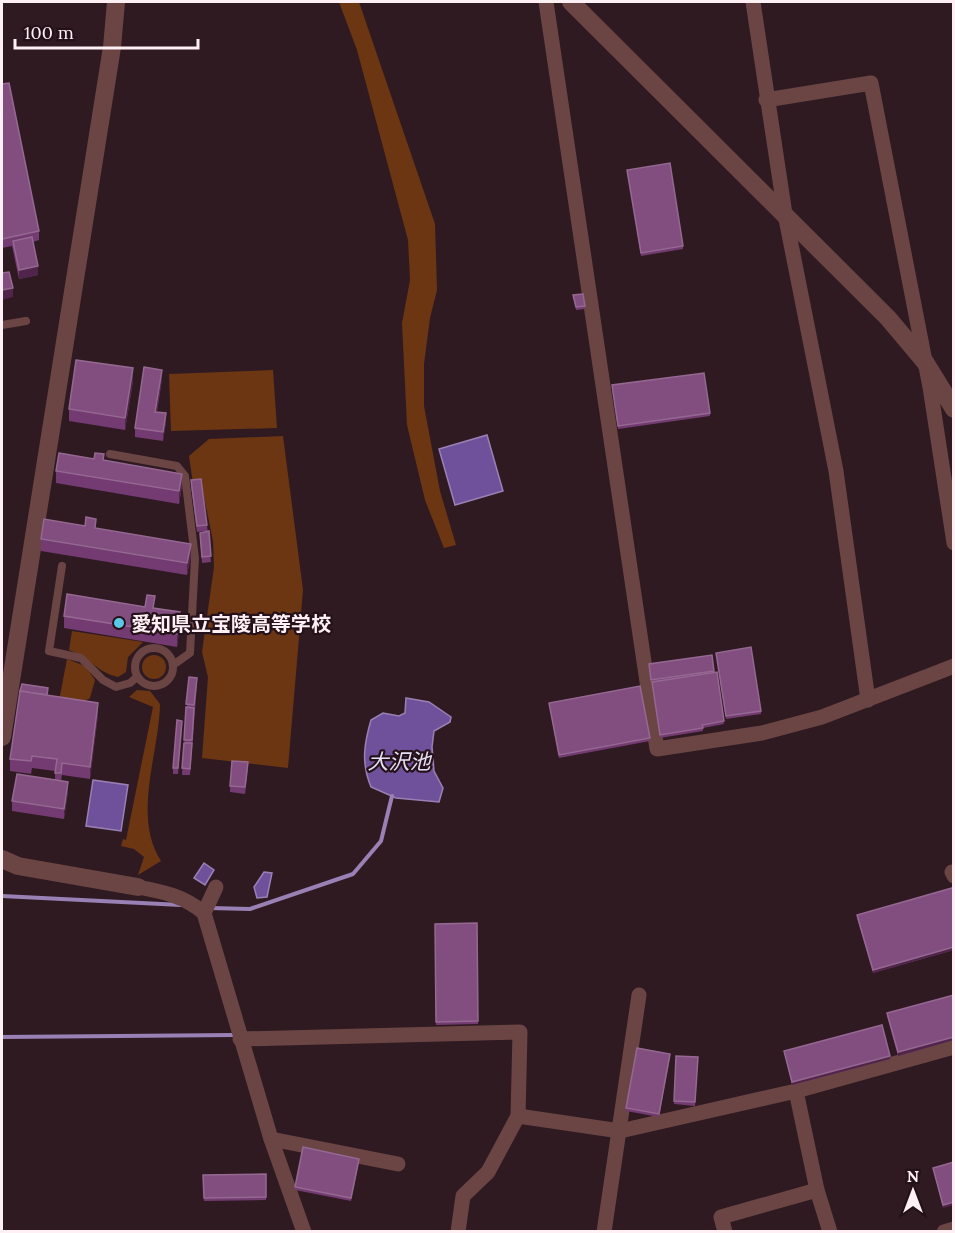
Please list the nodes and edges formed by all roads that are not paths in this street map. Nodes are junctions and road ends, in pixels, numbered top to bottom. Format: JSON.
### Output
{"nodes":[{"id":1,"x":116,"y":2,"type":"edge"},
{"id":2,"x":546,"y":2,"type":"edge"},
{"id":3,"x":571,"y":2,"type":"edge"},
{"id":4,"x":753,"y":2,"type":"edge"},
{"id":5,"x":766,"y":100,"type":"junction"},
{"id":6,"x":785,"y":214,"type":"junction"},
{"id":7,"x":26,"y":321,"type":"dead end"},
{"id":8,"x":2,"y":325,"type":"edge"},
{"id":9,"x":925,"y":362,"type":"junction"},
{"id":10,"x":954,"y":409,"type":"edge"},
{"id":11,"x":110,"y":454,"type":"dead end"},
{"id":12,"x":954,"y":543,"type":"edge"},
{"id":13,"x":62,"y":566,"type":"dead end"},
{"id":14,"x":173,"y":665,"type":"junction"},
{"id":15,"x":954,"y":666,"type":"edge"},
{"id":16,"x":137,"y":677,"type":"junction"},
{"id":17,"x":868,"y":700,"type":"junction"},
{"id":18,"x":2,"y":737,"type":"edge"},
{"id":19,"x":2,"y":859,"type":"edge"},
{"id":20,"x":138,"y":887,"type":"joint"},
{"id":21,"x":216,"y":887,"type":"dead end"},
{"id":22,"x":204,"y":913,"type":"junction"},
{"id":23,"x":639,"y":994,"type":"dead end"},
{"id":24,"x":240,"y":1039,"type":"junction"},
{"id":25,"x":954,"y":1047,"type":"edge"},
{"id":26,"x":796,"y":1091,"type":"junction"},
{"id":27,"x":518,"y":1116,"type":"junction"},
{"id":28,"x":620,"y":1131,"type":"junction"},
{"id":29,"x":271,"y":1139,"type":"junction"},
{"id":30,"x":398,"y":1164,"type":"dead end"},
{"id":31,"x":817,"y":1190,"type":"junction"},
{"id":32,"x":954,"y":1229,"type":"edge"},
{"id":33,"x":304,"y":1232,"type":"edge"},
{"id":34,"x":458,"y":1232,"type":"edge"},
{"id":35,"x":604,"y":1232,"type":"edge"},
{"id":36,"x":725,"y":1232,"type":"edge"},
{"id":37,"x":830,"y":1232,"type":"edge"},
{"id":38,"x":944,"y":1232,"type":"edge"}],
"edges":[{"from":1,"to":18,"type":"street"},
{"from":2,"to":17,"type":"street"},
{"from":3,"to":6,"type":"street"},
{"from":4,"to":5,"type":"street"},
{"from":5,"to":6,"type":"street"},
{"from":5,"to":9,"type":"street"},
{"from":6,"to":9,"type":"street"},
{"from":6,"to":17,"type":"street"},
{"from":7,"to":8,"type":"lane"},
{"from":9,"to":10,"type":"street"},
{"from":9,"to":12,"type":"street"},
{"from":11,"to":14,"type":"lane"},
{"from":13,"to":16,"type":"lane"},
{"from":14,"to":16,"type":"lane"},
{"from":14,"to":16,"type":"lane"},
{"from":15,"to":17,"type":"street"},
{"from":19,"to":20,"type":"street"},
{"from":20,"to":22,"type":"street"},
{"from":21,"to":22,"type":"street"},
{"from":22,"to":24,"type":"street"},
{"from":23,"to":28,"type":"street"},
{"from":24,"to":27,"type":"street"},
{"from":24,"to":29,"type":"street"},
{"from":25,"to":26,"type":"street"},
{"from":26,"to":28,"type":"street"},
{"from":26,"to":31,"type":"street"},
{"from":27,"to":28,"type":"street"},
{"from":27,"to":34,"type":"street"},
{"from":28,"to":35,"type":"street"},
{"from":29,"to":30,"type":"street"},
{"from":29,"to":33,"type":"street"},
{"from":31,"to":36,"type":"street"},
{"from":31,"to":37,"type":"street"},
{"from":32,"to":38,"type":"street"}]}
